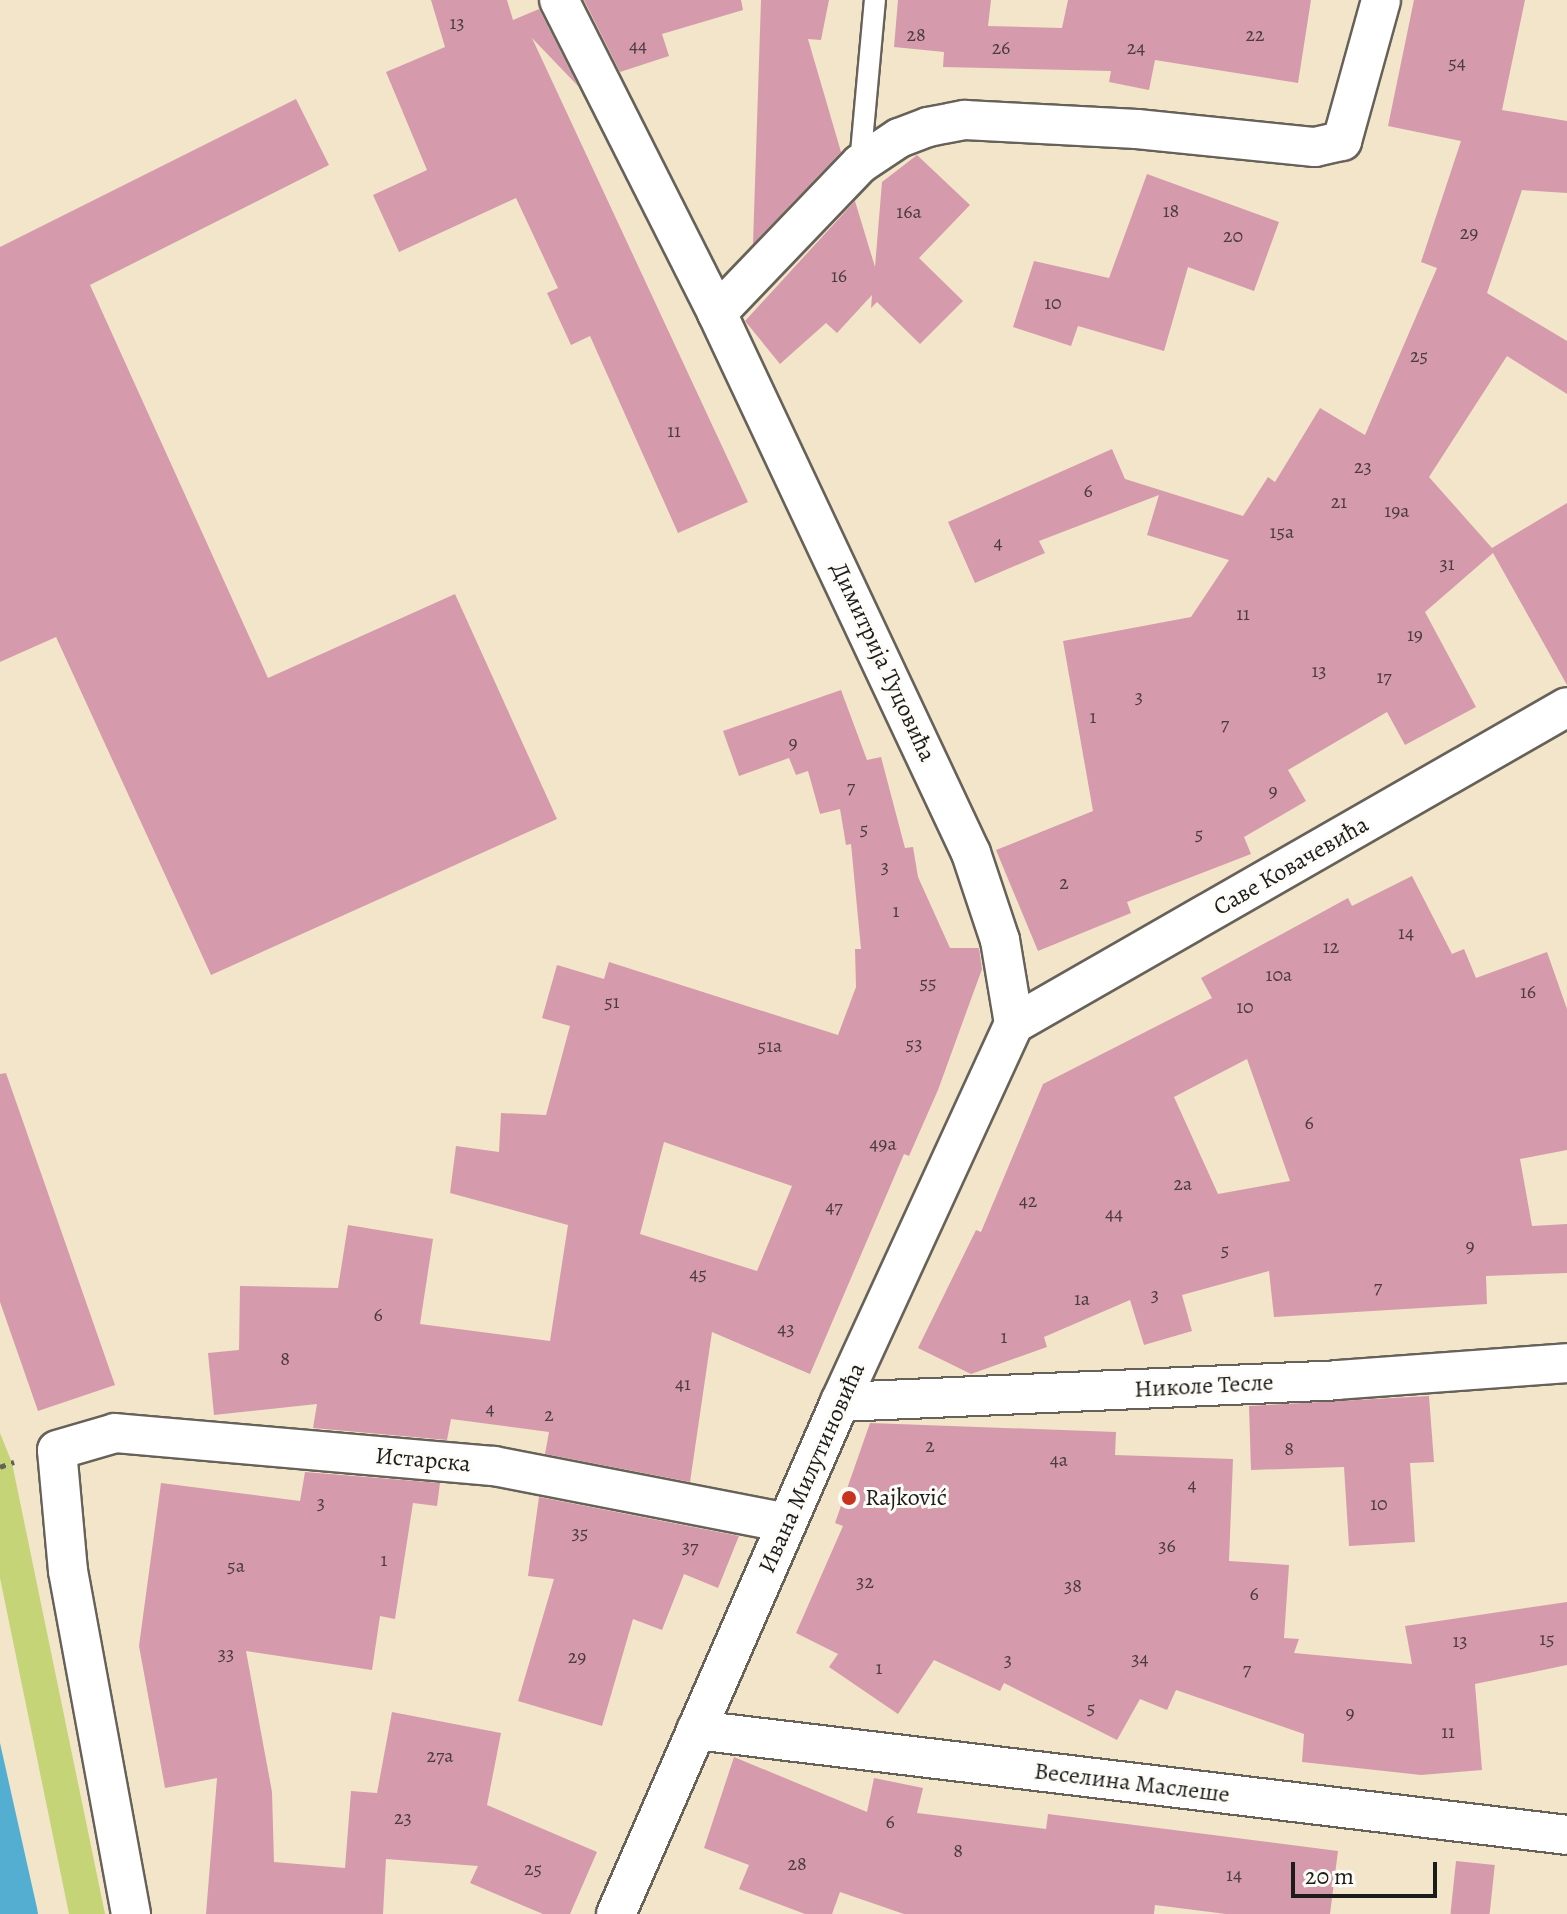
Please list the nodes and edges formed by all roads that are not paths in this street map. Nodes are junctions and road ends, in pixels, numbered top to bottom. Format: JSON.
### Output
{"nodes":[{"id":1,"x":559,"y":0,"type":"edge"},
{"id":2,"x":875,"y":0,"type":"edge"},
{"id":3,"x":1381,"y":0,"type":"edge"},
{"id":4,"x":860,"y":164,"type":"junction"},
{"id":5,"x":717,"y":313,"type":"junction"},
{"id":6,"x":1567,"y":707,"type":"edge"},
{"id":7,"x":1014,"y":1024,"type":"junction"},
{"id":8,"x":1567,"y":1363,"type":"edge"},
{"id":9,"x":840,"y":1402,"type":"junction"},
{"id":10,"x":787,"y":1523,"type":"junction"},
{"id":11,"x":696,"y":1730,"type":"junction"},
{"id":12,"x":1567,"y":1835,"type":"edge"},
{"id":13,"x":131,"y":1914,"type":"edge"},
{"id":14,"x":616,"y":1914,"type":"edge"}],
"edges":[{"from":1,"to":5,"type":"street","name":"Димитрија Туцовића"},
{"from":2,"to":4,"type":"lane"},
{"from":3,"to":4,"type":"street"},
{"from":4,"to":5,"type":"street"},
{"from":5,"to":7,"type":"street","name":"Димитрија Туцовића"},
{"from":6,"to":7,"type":"street","name":"Саве Ковачевића"},
{"from":7,"to":9,"type":"street","name":"Ивана Милутиновића"},
{"from":8,"to":9,"type":"street","name":"Николе Тесле"},
{"from":9,"to":10,"type":"street","name":"Ивана Милутиновића"},
{"from":10,"to":11,"type":"street","name":"Ивана Милутиновића"},
{"from":10,"to":13,"type":"street","name":"Истарска"},
{"from":11,"to":12,"type":"street","name":"Веселина Маслеше"},
{"from":11,"to":14,"type":"street","name":"Ивана Милутиновића"}]}
